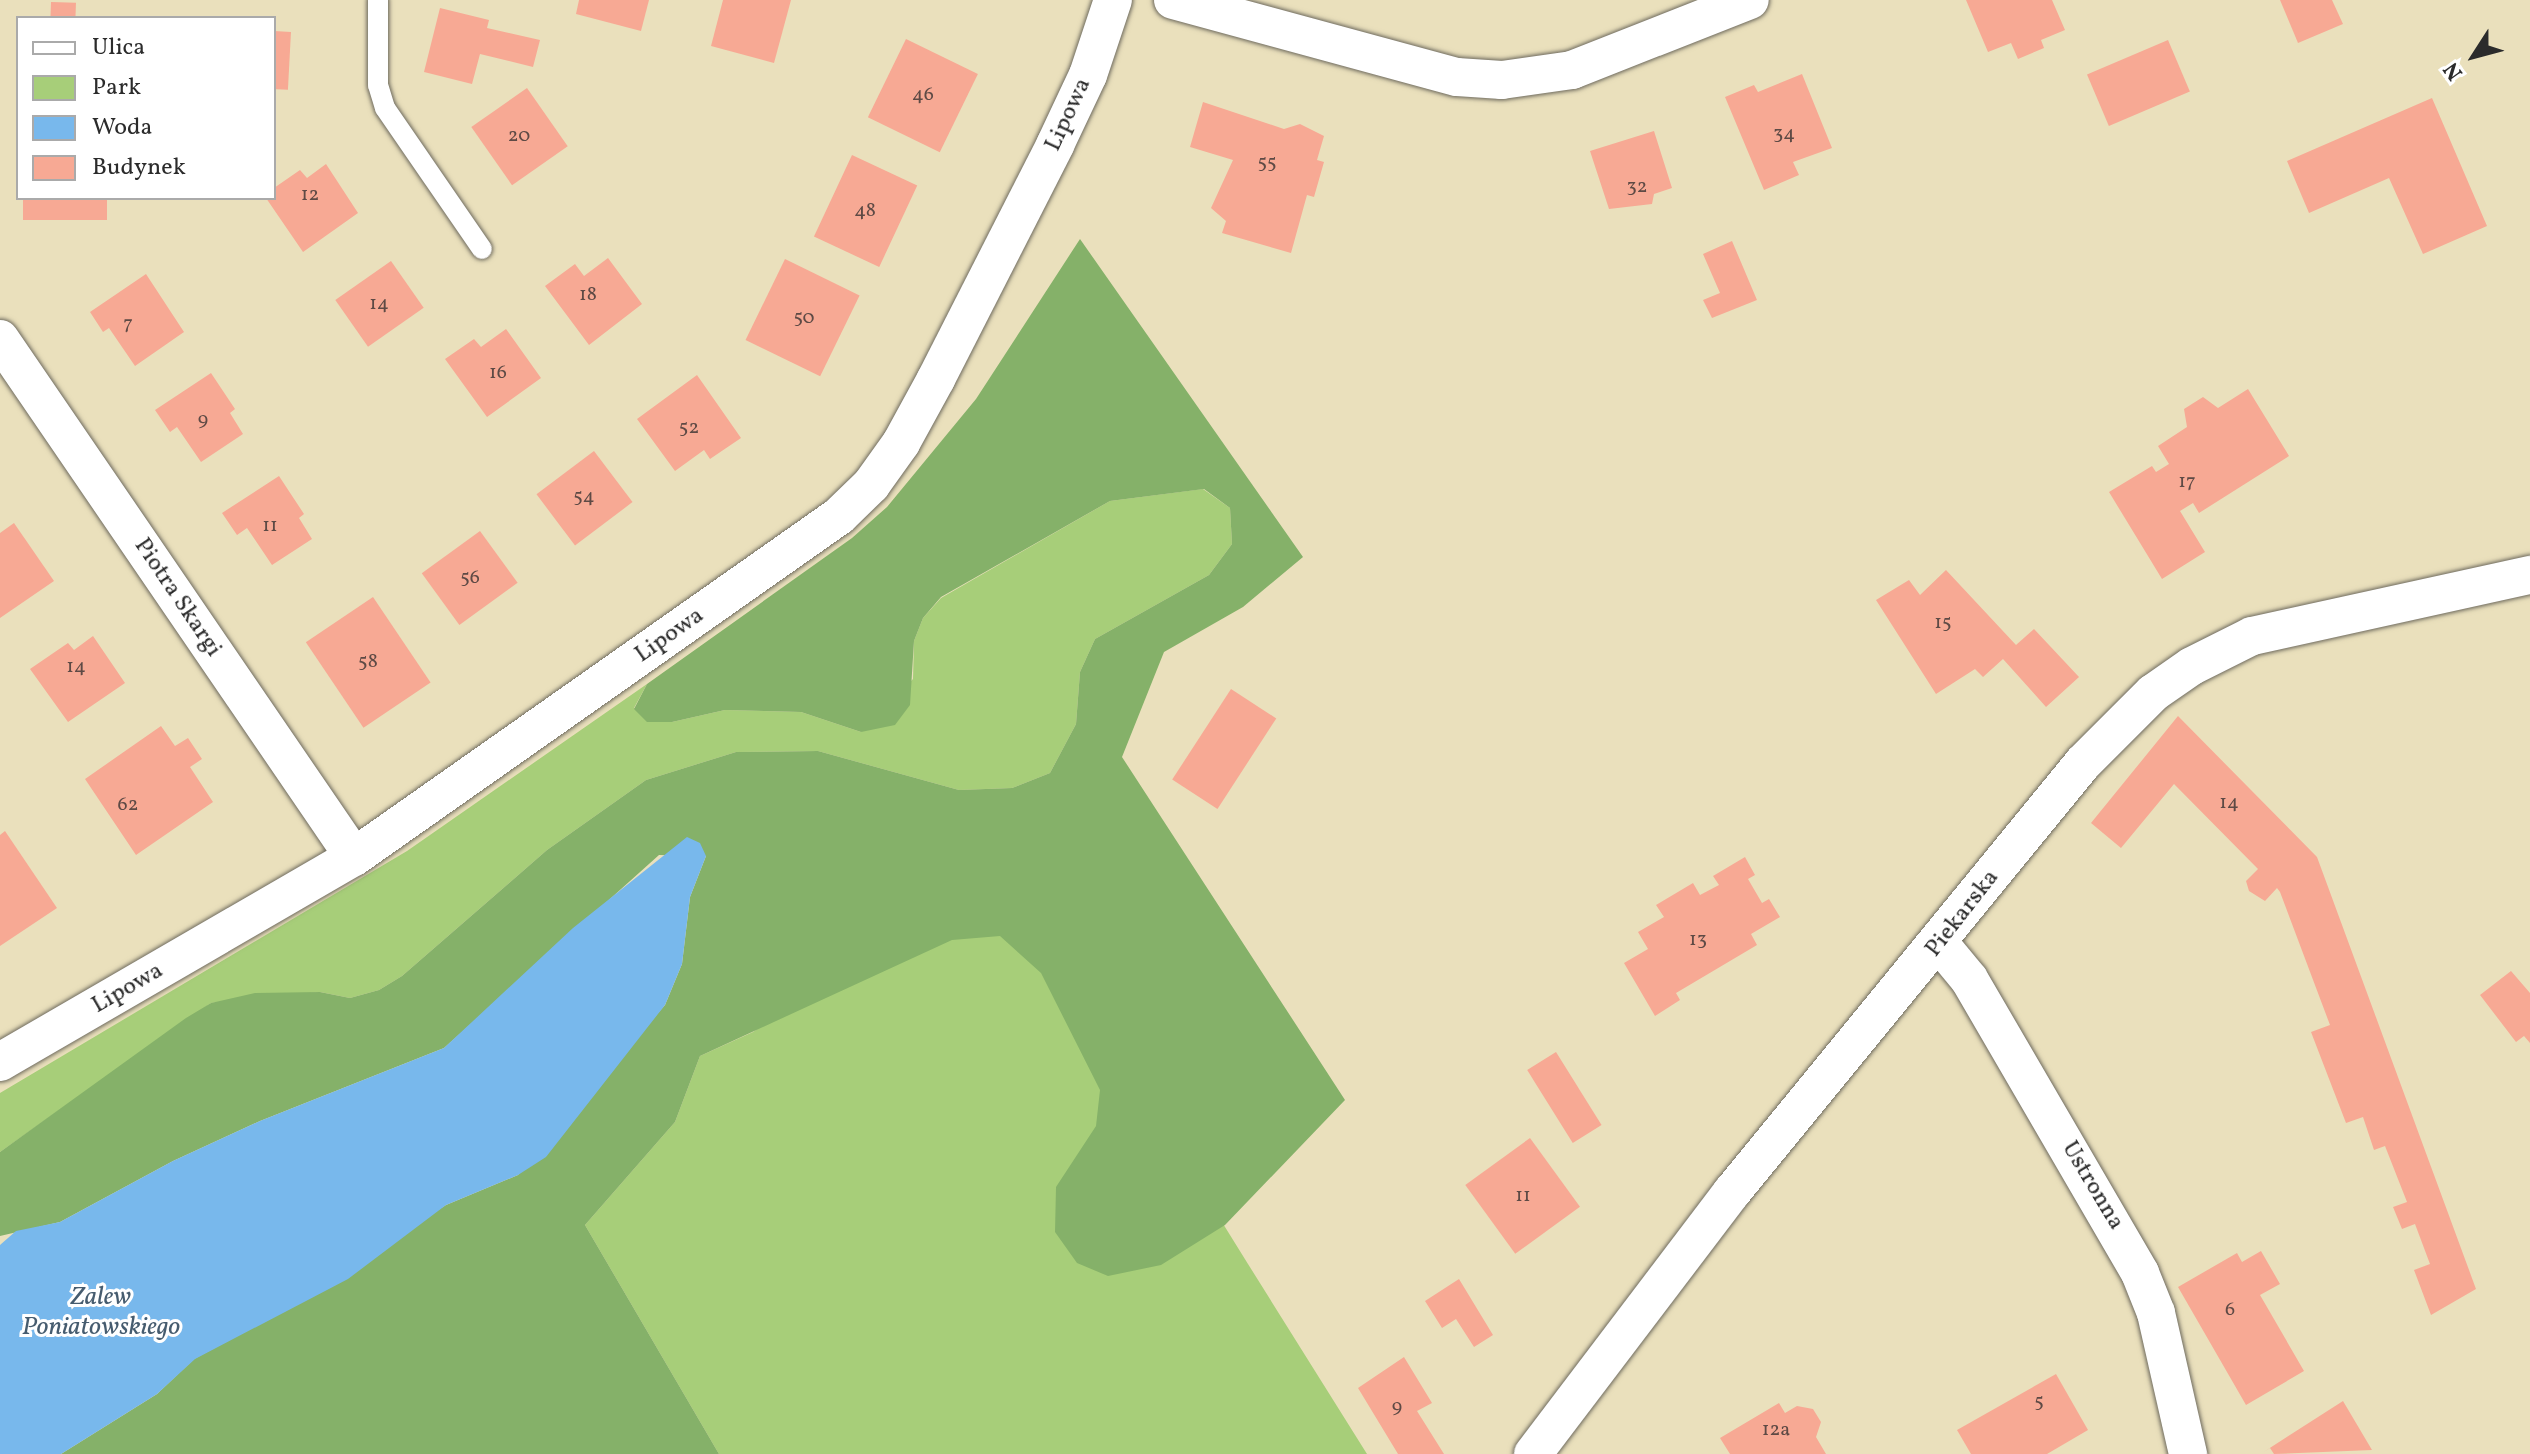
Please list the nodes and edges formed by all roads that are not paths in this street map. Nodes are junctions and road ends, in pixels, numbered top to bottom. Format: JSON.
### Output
{"nodes":[{"id":1,"x":378,"y":0,"type":"edge"},
{"id":2,"x":1113,"y":0,"type":"edge"},
{"id":3,"x":1173,"y":0,"type":"edge"},
{"id":4,"x":1750,"y":0,"type":"edge"},
{"id":5,"x":482,"y":249,"type":"dead end"},
{"id":6,"x":0,"y":339,"type":"edge"},
{"id":7,"x":2530,"y":575,"type":"edge"},
{"id":8,"x":354,"y":857,"type":"junction"},
{"id":9,"x":1940,"y":944,"type":"junction"},
{"id":10,"x":0,"y":1062,"type":"edge"},
{"id":11,"x":1533,"y":1454,"type":"edge"},
{"id":12,"x":2188,"y":1454,"type":"edge"}],
"edges":[{"from":1,"to":5,"type":"lane"},
{"from":2,"to":8,"type":"street","name":"Lipowa"},
{"from":3,"to":4,"type":"street"},
{"from":6,"to":8,"type":"street","name":"Piotra Skargi"},
{"from":7,"to":9,"type":"street","name":"Piekarska"},
{"from":8,"to":10,"type":"street","name":"Lipowa"},
{"from":9,"to":11,"type":"street","name":"Piekarska"},
{"from":9,"to":12,"type":"street","name":"Ustronna"}]}
